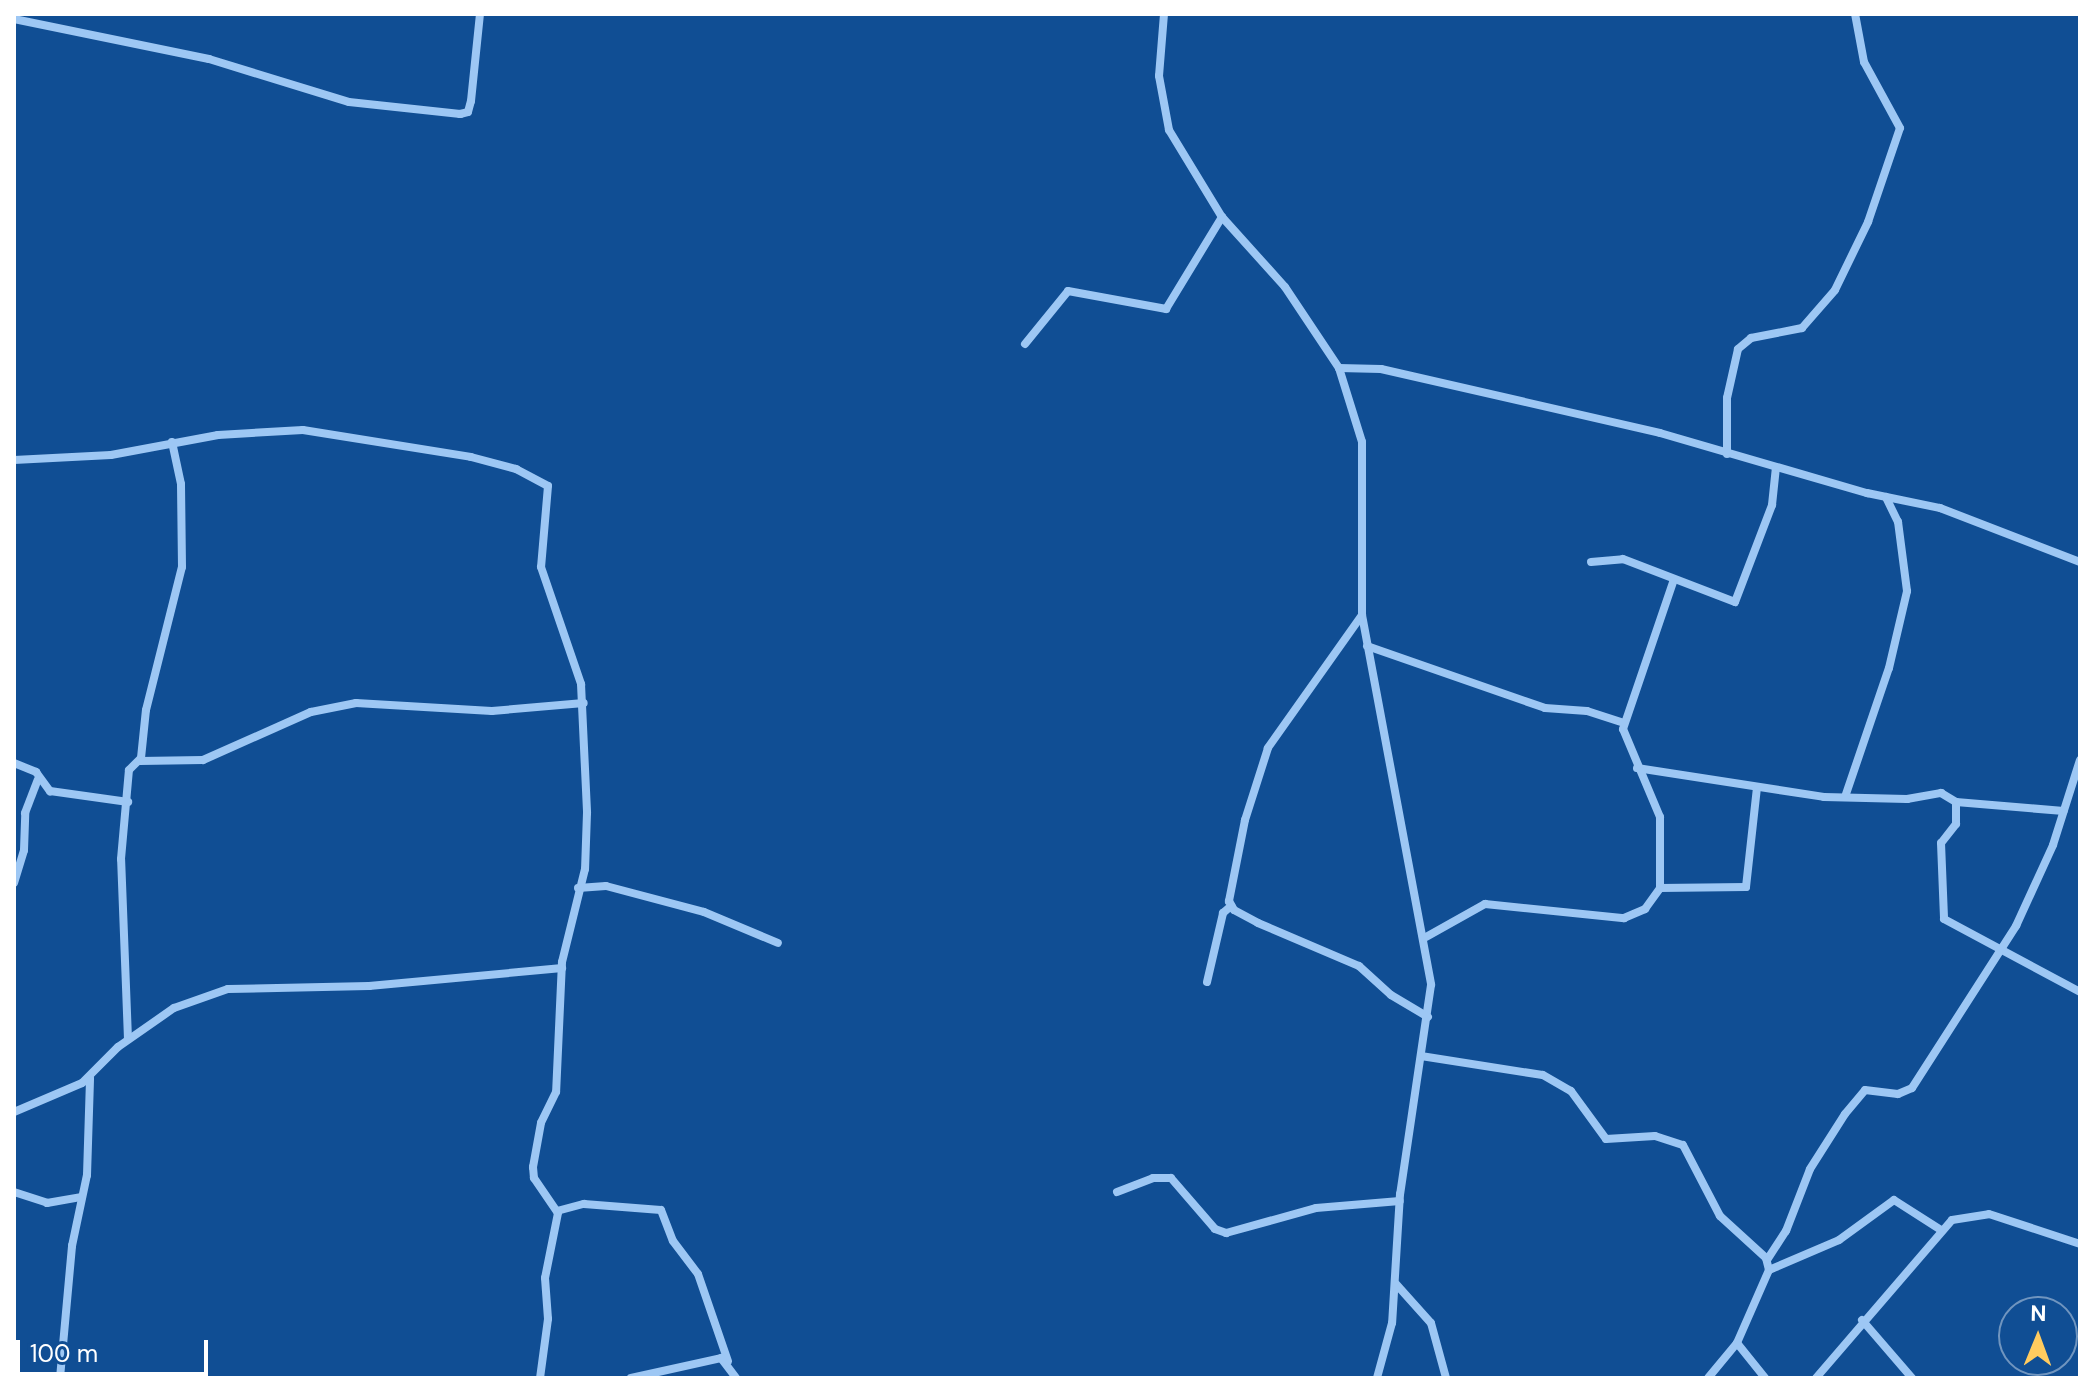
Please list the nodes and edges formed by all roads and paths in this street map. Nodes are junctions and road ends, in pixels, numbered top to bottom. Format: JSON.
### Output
{"nodes":[{"id":1,"x":480,"y":14,"type":"edge"},
{"id":2,"x":1164,"y":14,"type":"edge"},
{"id":3,"x":1855,"y":14,"type":"edge"},
{"id":4,"x":14,"y":19,"type":"edge"},
{"id":5,"x":1222,"y":217,"type":"junction"},
{"id":6,"x":1025,"y":344,"type":"dead end"},
{"id":7,"x":1339,"y":368,"type":"junction"},
{"id":8,"x":172,"y":442,"type":"junction"},
{"id":9,"x":1727,"y":454,"type":"junction"},
{"id":10,"x":14,"y":460,"type":"edge"},
{"id":11,"x":1776,"y":467,"type":"junction"},
{"id":12,"x":1886,"y":497,"type":"junction"},
{"id":13,"x":1591,"y":562,"type":"dead end"},
{"id":14,"x":2080,"y":562,"type":"edge"},
{"id":15,"x":1674,"y":579,"type":"junction"},
{"id":16,"x":1362,"y":615,"type":"junction"},
{"id":17,"x":1367,"y":646,"type":"junction"},
{"id":18,"x":584,"y":703,"type":"junction"},
{"id":19,"x":1624,"y":723,"type":"junction"},
{"id":20,"x":2080,"y":760,"type":"edge"},
{"id":21,"x":140,"y":761,"type":"junction"},
{"id":22,"x":14,"y":763,"type":"edge"},
{"id":23,"x":1637,"y":768,"type":"junction"},
{"id":24,"x":2079,"y":775,"type":"edge"},
{"id":25,"x":38,"y":779,"type":"junction"},
{"id":26,"x":1757,"y":788,"type":"junction"},
{"id":27,"x":1845,"y":797,"type":"junction"},
{"id":28,"x":128,"y":802,"type":"junction"},
{"id":29,"x":1956,"y":802,"type":"junction"},
{"id":30,"x":2064,"y":811,"type":"junction"},
{"id":31,"x":14,"y":883,"type":"edge"},
{"id":32,"x":578,"y":888,"type":"junction"},
{"id":33,"x":1660,"y":888,"type":"junction"},
{"id":34,"x":1231,"y":906,"type":"junction"},
{"id":35,"x":1426,"y":937,"type":"junction"},
{"id":36,"x":778,"y":943,"type":"dead end"},
{"id":37,"x":2003,"y":947,"type":"junction"},
{"id":38,"x":562,"y":968,"type":"junction"},
{"id":39,"x":1207,"y":982,"type":"dead end"},
{"id":40,"x":2080,"y":992,"type":"edge"},
{"id":41,"x":1428,"y":1017,"type":"junction"},
{"id":42,"x":128,"y":1039,"type":"junction"},
{"id":43,"x":1421,"y":1056,"type":"junction"},
{"id":44,"x":90,"y":1078,"type":"junction"},
{"id":45,"x":14,"y":1112,"type":"edge"},
{"id":46,"x":14,"y":1192,"type":"edge"},
{"id":47,"x":1117,"y":1192,"type":"dead end"},
{"id":48,"x":80,"y":1197,"type":"junction"},
{"id":49,"x":1400,"y":1201,"type":"junction"},
{"id":50,"x":557,"y":1211,"type":"junction"},
{"id":51,"x":1941,"y":1230,"type":"junction"},
{"id":52,"x":2080,"y":1244,"type":"edge"},
{"id":53,"x":1768,"y":1265,"type":"junction"},
{"id":54,"x":1396,"y":1284,"type":"junction"},
{"id":55,"x":1862,"y":1320,"type":"junction"},
{"id":56,"x":1737,"y":1343,"type":"junction"},
{"id":57,"x":728,"y":1361,"type":"junction"},
{"id":58,"x":60,"y":1378,"type":"edge"},
{"id":59,"x":540,"y":1378,"type":"edge"},
{"id":60,"x":631,"y":1378,"type":"edge"},
{"id":61,"x":736,"y":1378,"type":"edge"},
{"id":62,"x":1377,"y":1378,"type":"edge"},
{"id":63,"x":1446,"y":1378,"type":"edge"},
{"id":64,"x":1708,"y":1378,"type":"edge"},
{"id":65,"x":1765,"y":1378,"type":"edge"},
{"id":66,"x":1816,"y":1378,"type":"edge"},
{"id":67,"x":1912,"y":1378,"type":"edge"}],
"edges":[{"from":1,"to":4,"type":"street"},
{"from":2,"to":5,"type":"street"},
{"from":3,"to":9,"type":"street"},
{"from":5,"to":6,"type":"street"},
{"from":5,"to":7,"type":"street"},
{"from":7,"to":9,"type":"street"},
{"from":7,"to":16,"type":"street"},
{"from":8,"to":10,"type":"street"},
{"from":8,"to":18,"type":"street"},
{"from":8,"to":21,"type":"street"},
{"from":9,"to":11,"type":"street"},
{"from":11,"to":12,"type":"street"},
{"from":11,"to":15,"type":"street"},
{"from":12,"to":14,"type":"street"},
{"from":12,"to":27,"type":"street"},
{"from":13,"to":15,"type":"street"},
{"from":15,"to":19,"type":"street"},
{"from":16,"to":17,"type":"street"},
{"from":16,"to":34,"type":"street"},
{"from":17,"to":19,"type":"street"},
{"from":17,"to":35,"type":"street"},
{"from":18,"to":21,"type":"street"},
{"from":18,"to":32,"type":"street"},
{"from":19,"to":23,"type":"street"},
{"from":20,"to":24,"type":"street"},
{"from":21,"to":28,"type":"street"},
{"from":22,"to":25,"type":"street"},
{"from":23,"to":26,"type":"street"},
{"from":23,"to":33,"type":"street"},
{"from":24,"to":30,"type":"street"},
{"from":25,"to":28,"type":"street"},
{"from":25,"to":31,"type":"street"},
{"from":26,"to":27,"type":"street"},
{"from":26,"to":33,"type":"street"},
{"from":27,"to":29,"type":"street"},
{"from":28,"to":42,"type":"street"},
{"from":29,"to":30,"type":"street"},
{"from":29,"to":37,"type":"street"},
{"from":30,"to":37,"type":"street"},
{"from":32,"to":36,"type":"street"},
{"from":32,"to":38,"type":"street"},
{"from":33,"to":35,"type":"street"},
{"from":34,"to":39,"type":"street"},
{"from":34,"to":41,"type":"street"},
{"from":35,"to":41,"type":"street"},
{"from":37,"to":40,"type":"street"},
{"from":37,"to":53,"type":"street"},
{"from":38,"to":42,"type":"street"},
{"from":38,"to":50,"type":"street"},
{"from":41,"to":43,"type":"street"},
{"from":42,"to":44,"type":"street"},
{"from":43,"to":49,"type":"street"},
{"from":43,"to":53,"type":"street"},
{"from":44,"to":45,"type":"street"},
{"from":44,"to":48,"type":"street"},
{"from":46,"to":48,"type":"street"},
{"from":47,"to":49,"type":"street"},
{"from":48,"to":58,"type":"street"},
{"from":49,"to":54,"type":"street"},
{"from":50,"to":57,"type":"street"},
{"from":50,"to":59,"type":"street"},
{"from":51,"to":52,"type":"street"},
{"from":51,"to":53,"type":"street"},
{"from":51,"to":55,"type":"street"},
{"from":53,"to":56,"type":"street"},
{"from":54,"to":62,"type":"street"},
{"from":54,"to":63,"type":"street"},
{"from":55,"to":66,"type":"street"},
{"from":55,"to":67,"type":"street"},
{"from":56,"to":64,"type":"street"},
{"from":56,"to":65,"type":"street"},
{"from":57,"to":60,"type":"street"},
{"from":57,"to":61,"type":"street"}]}
